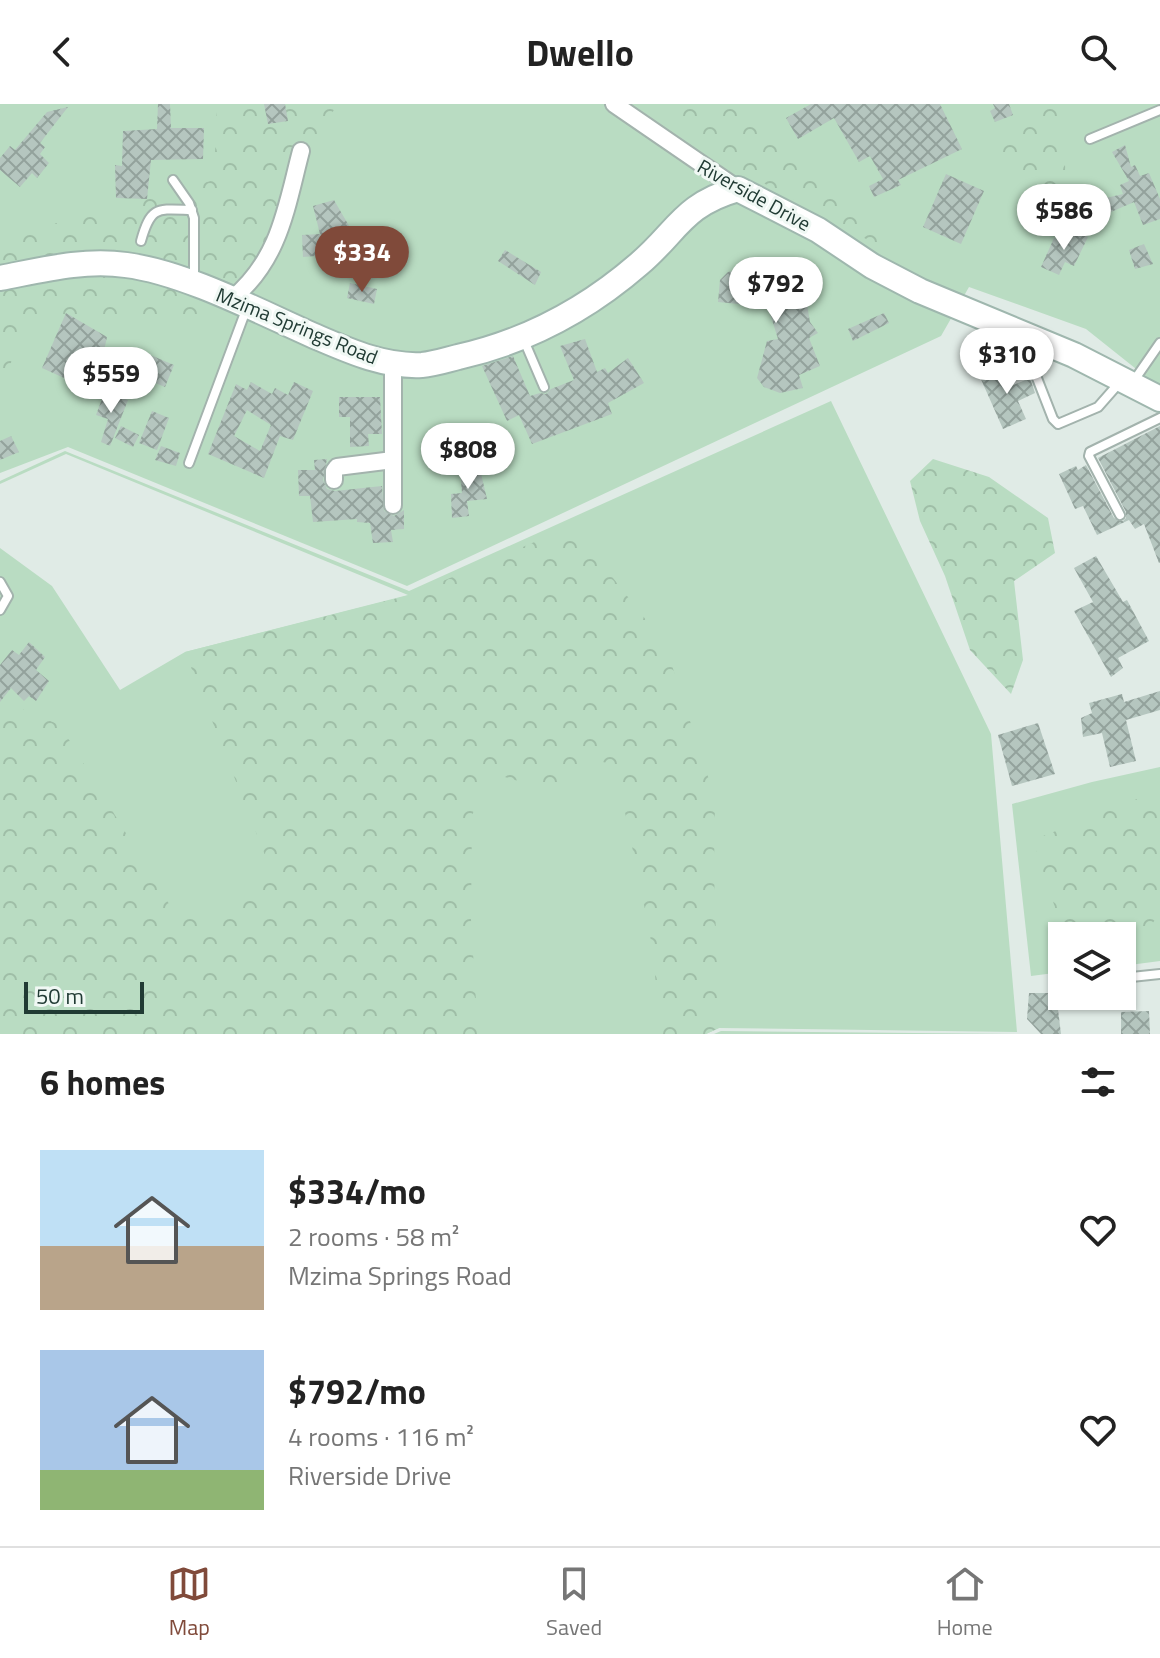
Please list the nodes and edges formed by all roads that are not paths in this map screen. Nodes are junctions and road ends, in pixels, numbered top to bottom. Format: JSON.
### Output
{"nodes":[{"id":1,"x":614,"y":104,"type":"edge"},
{"id":2,"x":1160,"y":110,"type":"edge"},
{"id":3,"x":1090,"y":139,"type":"dead end"},
{"id":4,"x":301,"y":151,"type":"dead end"},
{"id":5,"x":173,"y":180,"type":"dead end"},
{"id":6,"x":738,"y":189,"type":"junction"},
{"id":7,"x":192,"y":210,"type":"junction"},
{"id":8,"x":141,"y":241,"type":"dead end"},
{"id":9,"x":0,"y":278,"type":"edge"},
{"id":10,"x":194,"y":285,"type":"junction"},
{"id":11,"x":240,"y":302,"type":"junction"},
{"id":12,"x":523,"y":337,"type":"junction"},
{"id":13,"x":1160,"y":343,"type":"edge"},
{"id":14,"x":393,"y":363,"type":"junction"},
{"id":15,"x":1035,"y":373,"type":"dead end"},
{"id":16,"x":1128,"y":381,"type":"junction"},
{"id":17,"x":544,"y":387,"type":"dead end"},
{"id":18,"x":1160,"y":399,"type":"edge"},
{"id":19,"x":1160,"y":418,"type":"edge"},
{"id":20,"x":393,"y":460,"type":"junction"},
{"id":21,"x":189,"y":463,"type":"dead end"},
{"id":22,"x":334,"y":480,"type":"dead end"},
{"id":23,"x":393,"y":505,"type":"dead end"},
{"id":24,"x":1120,"y":515,"type":"dead end"},
{"id":25,"x":0,"y":582,"type":"edge"},
{"id":26,"x":0,"y":610,"type":"edge"},
{"id":27,"x":1160,"y":974,"type":"edge"},
{"id":28,"x":1136,"y":977,"type":"edge"}],
"edges":[{"from":1,"to":6,"type":"street","name":"Riverside Drive"},
{"from":2,"to":3,"type":"lane"},
{"from":4,"to":11,"type":"street"},
{"from":5,"to":7,"type":"lane"},
{"from":6,"to":12,"type":"street","name":"Mzima Springs Road"},
{"from":6,"to":16,"type":"street","name":"Riverside Drive"},
{"from":7,"to":8,"type":"lane"},
{"from":7,"to":10,"type":"lane"},
{"from":9,"to":10,"type":"street","name":"Mzima Springs Road"},
{"from":10,"to":11,"type":"street","name":"Mzima Springs Road"},
{"from":11,"to":14,"type":"street","name":"Mzima Springs Road"},
{"from":11,"to":21,"type":"lane"},
{"from":12,"to":14,"type":"street","name":"Mzima Springs Road"},
{"from":12,"to":17,"type":"lane"},
{"from":13,"to":16,"type":"lane"},
{"from":14,"to":20,"type":"street"},
{"from":15,"to":16,"type":"lane"},
{"from":16,"to":18,"type":"street","name":"Riverside Drive"},
{"from":19,"to":24,"type":"lane"},
{"from":20,"to":22,"type":"street"},
{"from":20,"to":23,"type":"street"},
{"from":25,"to":26,"type":"lane"},
{"from":27,"to":28,"type":"lane"}]}
